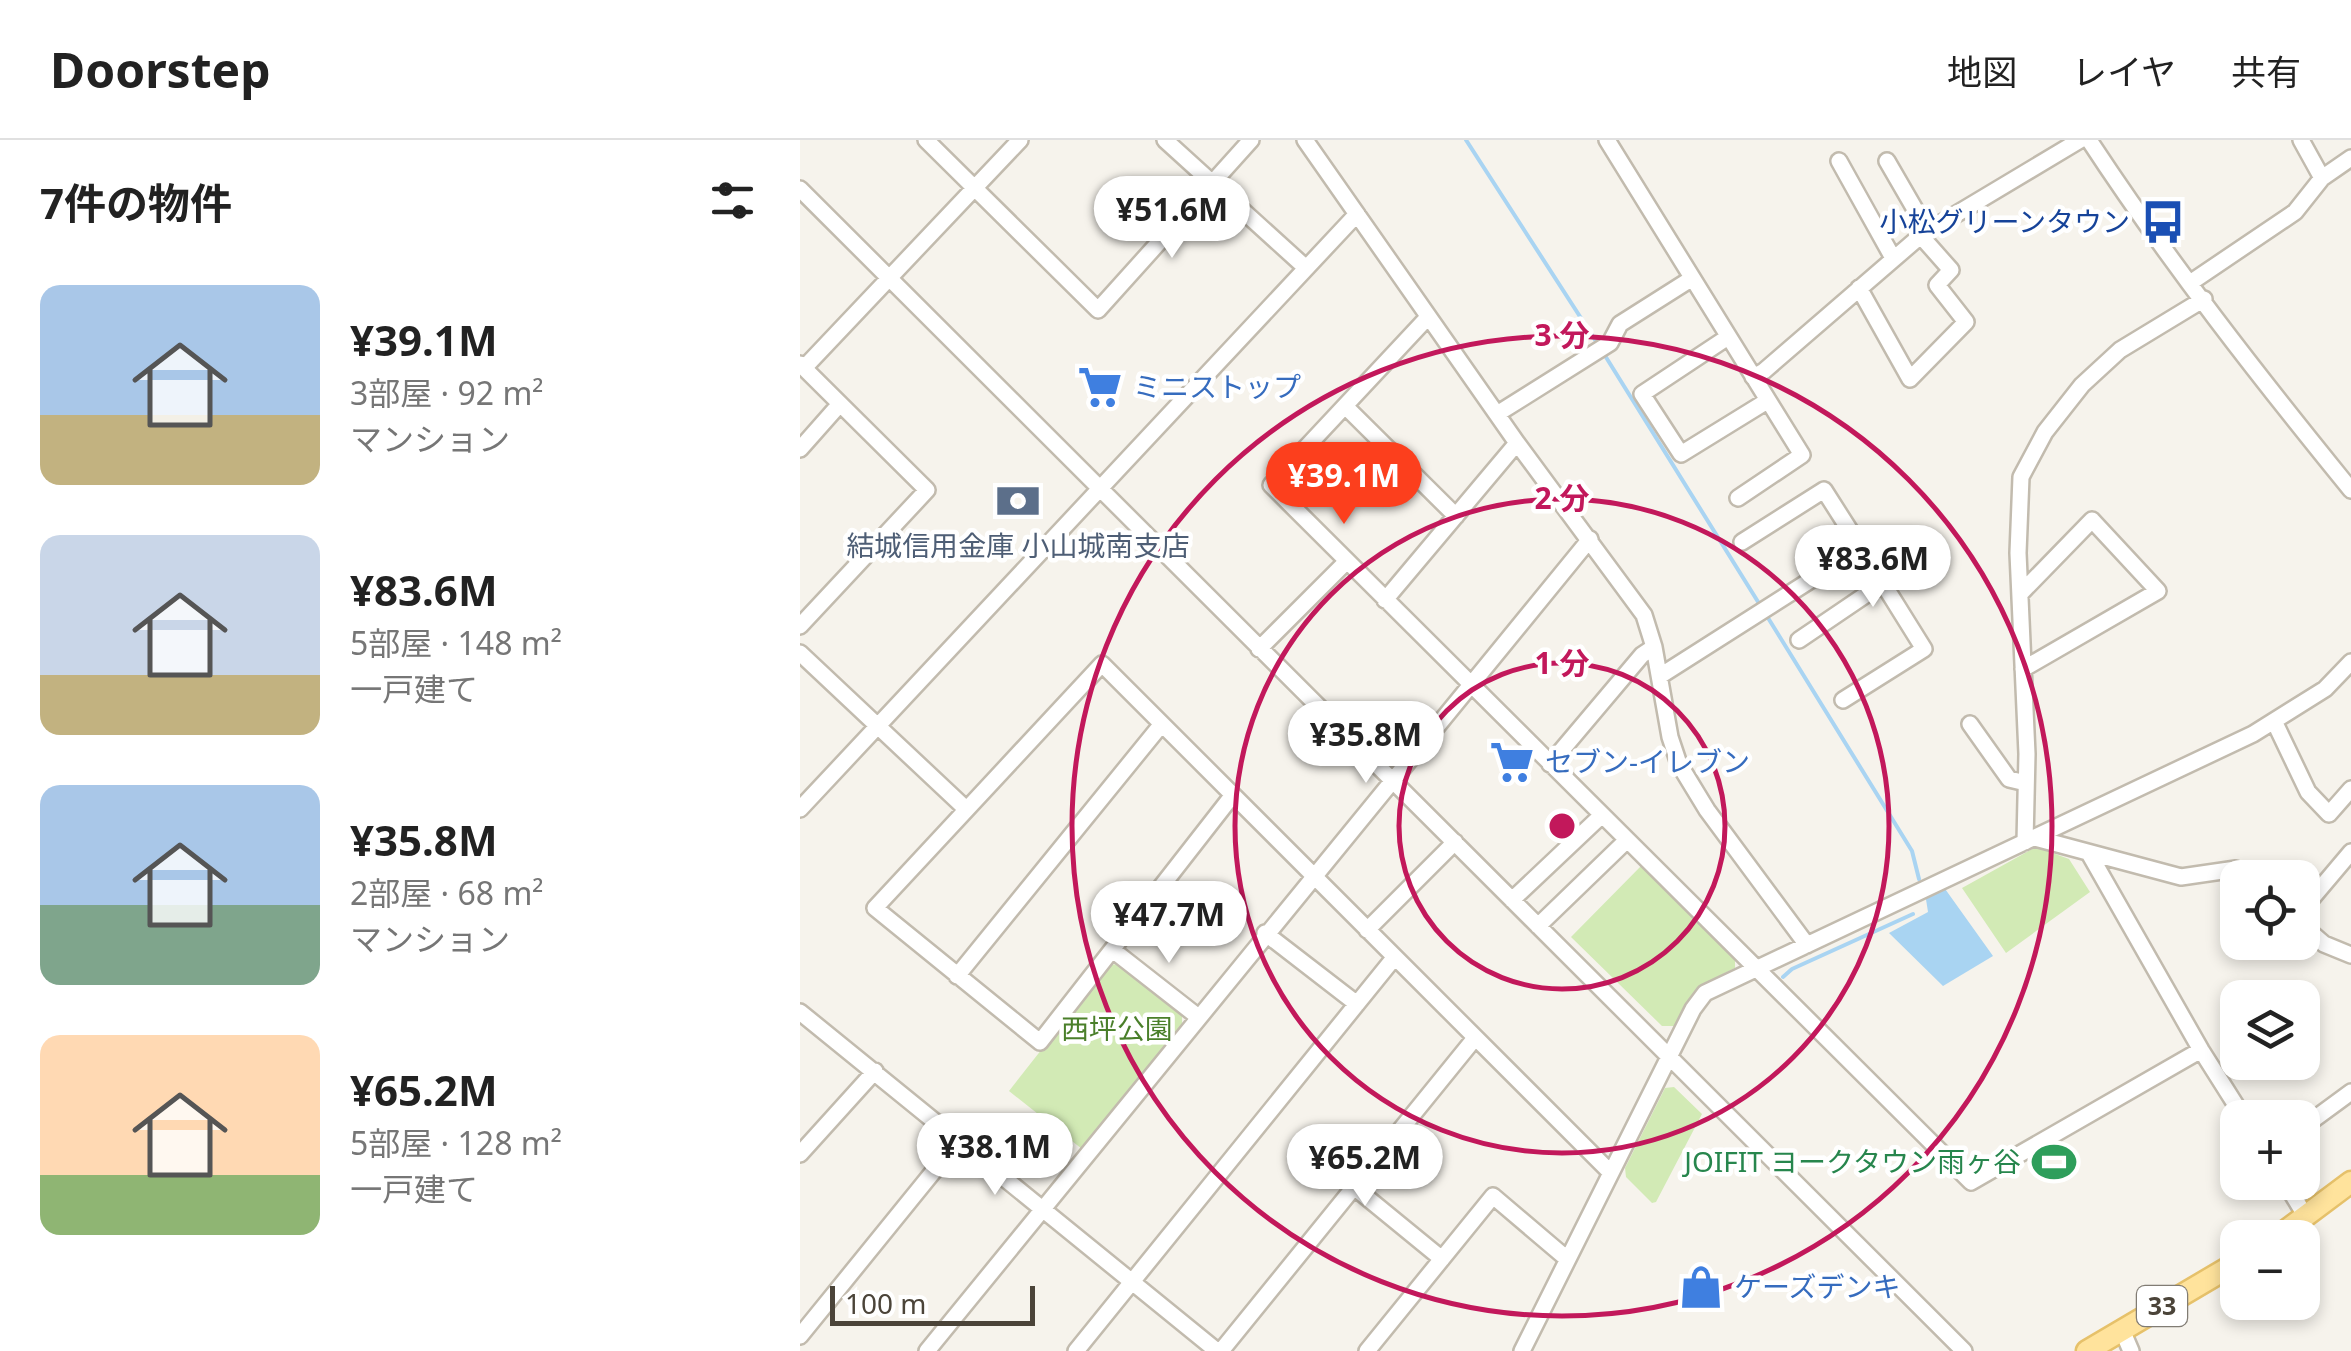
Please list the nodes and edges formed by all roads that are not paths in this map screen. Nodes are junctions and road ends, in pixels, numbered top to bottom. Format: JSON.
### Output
{"nodes":[{"id":1,"x":926,"y":140,"type":"edge"},
{"id":2,"x":1020,"y":140,"type":"edge"},
{"id":3,"x":1165,"y":140,"type":"edge"},
{"id":4,"x":1252,"y":140,"type":"edge"},
{"id":5,"x":1305,"y":140,"type":"edge"},
{"id":6,"x":1607,"y":140,"type":"edge"},
{"id":7,"x":2080,"y":140,"type":"edge"},
{"id":8,"x":2090,"y":140,"type":"edge"},
{"id":9,"x":2301,"y":140,"type":"edge"},
{"id":10,"x":2351,"y":158,"type":"edge"},
{"id":11,"x":1839,"y":160,"type":"dead end"},
{"id":12,"x":1887,"y":161,"type":"dead end"},
{"id":13,"x":2322,"y":178,"type":"junction"},
{"id":14,"x":1214,"y":182,"type":"junction"},
{"id":15,"x":975,"y":188,"type":"junction"},
{"id":16,"x":800,"y":190,"type":"edge"},
{"id":17,"x":1356,"y":214,"type":"junction"},
{"id":18,"x":1926,"y":231,"type":"junction"},
{"id":19,"x":1892,"y":258,"type":"junction"},
{"id":20,"x":1306,"y":268,"type":"junction"},
{"id":21,"x":1692,"y":279,"type":"junction"},
{"id":22,"x":890,"y":280,"type":"junction"},
{"id":23,"x":2190,"y":283,"type":"junction"},
{"id":24,"x":1859,"y":288,"type":"junction"},
{"id":25,"x":2204,"y":299,"type":"junction"},
{"id":26,"x":1428,"y":317,"type":"junction"},
{"id":27,"x":1728,"y":337,"type":"junction"},
{"id":28,"x":802,"y":366,"type":"edge"},
{"id":29,"x":1752,"y":377,"type":"junction"},
{"id":30,"x":1768,"y":401,"type":"junction"},
{"id":31,"x":839,"y":405,"type":"junction"},
{"id":32,"x":1345,"y":406,"type":"junction"},
{"id":33,"x":1496,"y":414,"type":"junction"},
{"id":34,"x":1517,"y":443,"type":"junction"},
{"id":35,"x":800,"y":449,"type":"edge"},
{"id":36,"x":1099,"y":489,"type":"junction"},
{"id":37,"x":2351,"y":490,"type":"edge"},
{"id":38,"x":1738,"y":498,"type":"dead end"},
{"id":39,"x":1456,"y":516,"type":"junction"},
{"id":40,"x":1590,"y":539,"type":"junction"},
{"id":41,"x":1742,"y":542,"type":"dead end"},
{"id":42,"x":1861,"y":548,"type":"junction"},
{"id":43,"x":1346,"y":561,"type":"junction"},
{"id":44,"x":1883,"y":583,"type":"junction"},
{"id":45,"x":2020,"y":594,"type":"junction"},
{"id":46,"x":1385,"y":600,"type":"junction"},
{"id":47,"x":800,"y":626,"type":"edge"},
{"id":48,"x":1798,"y":640,"type":"dead end"},
{"id":49,"x":1654,"y":647,"type":"junction"},
{"id":50,"x":1259,"y":649,"type":"junction"},
{"id":51,"x":800,"y":653,"type":"edge"},
{"id":52,"x":2351,"y":662,"type":"edge"},
{"id":53,"x":2023,"y":669,"type":"junction"},
{"id":54,"x":1660,"y":676,"type":"junction"},
{"id":55,"x":1471,"y":682,"type":"junction"},
{"id":56,"x":1842,"y":700,"type":"dead end"},
{"id":57,"x":2274,"y":721,"type":"junction"},
{"id":58,"x":1161,"y":724,"type":"junction"},
{"id":59,"x":1970,"y":724,"type":"dead end"},
{"id":60,"x":876,"y":726,"type":"junction"},
{"id":61,"x":1550,"y":764,"type":"junction"},
{"id":62,"x":1391,"y":780,"type":"junction"},
{"id":63,"x":2026,"y":783,"type":"junction"},
{"id":64,"x":2351,"y":789,"type":"edge"},
{"id":65,"x":1232,"y":796,"type":"junction"},
{"id":66,"x":800,"y":809,"type":"edge"},
{"id":67,"x":966,"y":809,"type":"junction"},
{"id":68,"x":1602,"y":815,"type":"junction"},
{"id":69,"x":1627,"y":840,"type":"junction"},
{"id":70,"x":2030,"y":840,"type":"junction"},
{"id":71,"x":1455,"y":842,"type":"junction"},
{"id":72,"x":2351,"y":852,"type":"edge"},
{"id":73,"x":2090,"y":855,"type":"junction"},
{"id":74,"x":2220,"y":871,"type":"edge"},
{"id":75,"x":1313,"y":875,"type":"junction"},
{"id":76,"x":2320,"y":889,"type":"edge"},
{"id":77,"x":1512,"y":900,"type":"junction"},
{"id":78,"x":1538,"y":926,"type":"junction"},
{"id":79,"x":1367,"y":930,"type":"junction"},
{"id":80,"x":1266,"y":933,"type":"junction"},
{"id":81,"x":2320,"y":941,"type":"edge"},
{"id":82,"x":1806,"y":945,"type":"junction"},
{"id":83,"x":1114,"y":951,"type":"junction"},
{"id":84,"x":2351,"y":955,"type":"edge"},
{"id":85,"x":1394,"y":958,"type":"junction"},
{"id":86,"x":1754,"y":967,"type":"junction"},
{"id":87,"x":957,"y":976,"type":"junction"},
{"id":88,"x":1357,"y":1004,"type":"junction"},
{"id":89,"x":800,"y":1012,"type":"edge"},
{"id":90,"x":1197,"y":1016,"type":"junction"},
{"id":91,"x":1475,"y":1038,"type":"junction"},
{"id":92,"x":2202,"y":1050,"type":"junction"},
{"id":93,"x":1670,"y":1057,"type":"junction"},
{"id":94,"x":875,"y":1072,"type":"junction"},
{"id":95,"x":2351,"y":1092,"type":"edge"},
{"id":96,"x":2233,"y":1100,"type":"edge"},
{"id":97,"x":2320,"y":1115,"type":"edge"},
{"id":98,"x":959,"y":1140,"type":"junction"},
{"id":99,"x":800,"y":1154,"type":"edge"},
{"id":100,"x":1610,"y":1172,"type":"junction"},
{"id":101,"x":2351,"y":1182,"type":"edge"},
{"id":102,"x":1354,"y":1187,"type":"junction"},
{"id":103,"x":2296,"y":1200,"type":"edge"},
{"id":104,"x":1044,"y":1209,"type":"junction"},
{"id":105,"x":2306,"y":1217,"type":"junction"},
{"id":106,"x":2302,"y":1220,"type":"edge"},
{"id":107,"x":1566,"y":1258,"type":"junction"},
{"id":108,"x":1442,"y":1259,"type":"junction"},
{"id":109,"x":2220,"y":1273,"type":"edge"},
{"id":110,"x":1133,"y":1280,"type":"junction"},
{"id":111,"x":2122,"y":1330,"type":"junction"},
{"id":112,"x":800,"y":1336,"type":"edge"},
{"id":113,"x":927,"y":1351,"type":"edge"},
{"id":114,"x":1076,"y":1351,"type":"edge"},
{"id":115,"x":1219,"y":1351,"type":"edge"},
{"id":116,"x":1367,"y":1351,"type":"edge"},
{"id":117,"x":1522,"y":1351,"type":"edge"},
{"id":118,"x":1964,"y":1351,"type":"edge"},
{"id":119,"x":2087,"y":1351,"type":"edge"},
{"id":120,"x":2131,"y":1351,"type":"edge"}],
"edges":[{"from":1,"to":15,"type":"street"},
{"from":2,"to":15,"type":"street"},
{"from":3,"to":14,"type":"street"},
{"from":4,"to":14,"type":"street"},
{"from":5,"to":17,"type":"street"},
{"from":6,"to":21,"type":"street"},
{"from":7,"to":18,"type":"street"},
{"from":8,"to":23,"type":"street"},
{"from":9,"to":13,"type":"street"},
{"from":10,"to":13,"type":"street"},
{"from":11,"to":19,"type":"street"},
{"from":12,"to":18,"type":"street"},
{"from":13,"to":23,"type":"street"},
{"from":14,"to":15,"type":"street"},
{"from":14,"to":20,"type":"street"},
{"from":15,"to":22,"type":"street"},
{"from":16,"to":22,"type":"street"},
{"from":17,"to":20,"type":"street"},
{"from":17,"to":26,"type":"street"},
{"from":18,"to":19,"type":"street"},
{"from":18,"to":24,"type":"street"},
{"from":19,"to":24,"type":"street"},
{"from":20,"to":36,"type":"street"},
{"from":21,"to":27,"type":"street"},
{"from":21,"to":33,"type":"street"},
{"from":22,"to":28,"type":"street"},
{"from":22,"to":36,"type":"street"},
{"from":23,"to":25,"type":"street"},
{"from":24,"to":29,"type":"street"},
{"from":25,"to":37,"type":"street"},
{"from":25,"to":45,"type":"street"},
{"from":26,"to":32,"type":"street"},
{"from":26,"to":33,"type":"street"},
{"from":27,"to":29,"type":"street"},
{"from":27,"to":30,"type":"street"},
{"from":28,"to":31,"type":"street"},
{"from":29,"to":30,"type":"street"},
{"from":30,"to":38,"type":"street"},
{"from":31,"to":35,"type":"street"},
{"from":31,"to":47,"type":"street"},
{"from":32,"to":39,"type":"street"},
{"from":32,"to":43,"type":"street"},
{"from":33,"to":34,"type":"street"},
{"from":34,"to":39,"type":"street"},
{"from":34,"to":40,"type":"street"},
{"from":36,"to":50,"type":"street"},
{"from":36,"to":60,"type":"street"},
{"from":39,"to":46,"type":"street"},
{"from":40,"to":49,"type":"street"},
{"from":40,"to":55,"type":"street"},
{"from":41,"to":42,"type":"street"},
{"from":42,"to":44,"type":"street"},
{"from":42,"to":54,"type":"street"},
{"from":43,"to":46,"type":"street"},
{"from":43,"to":50,"type":"street"},
{"from":44,"to":48,"type":"street"},
{"from":44,"to":56,"type":"street"},
{"from":45,"to":53,"type":"street"},
{"from":45,"to":53,"type":"street"},
{"from":46,"to":55,"type":"street"},
{"from":49,"to":54,"type":"street"},
{"from":49,"to":61,"type":"street"},
{"from":50,"to":62,"type":"street"},
{"from":51,"to":60,"type":"street"},
{"from":52,"to":57,"type":"street"},
{"from":53,"to":63,"type":"street"},
{"from":54,"to":82,"type":"street"},
{"from":55,"to":61,"type":"street"},
{"from":55,"to":62,"type":"street"},
{"from":57,"to":64,"type":"street"},
{"from":57,"to":70,"type":"street"},
{"from":58,"to":65,"type":"street"},
{"from":58,"to":67,"type":"street"},
{"from":58,"to":87,"type":"street"},
{"from":59,"to":63,"type":"street"},
{"from":60,"to":66,"type":"street"},
{"from":60,"to":67,"type":"street"},
{"from":61,"to":68,"type":"street"},
{"from":62,"to":71,"type":"street"},
{"from":62,"to":75,"type":"street"},
{"from":63,"to":70,"type":"street"},
{"from":65,"to":75,"type":"street"},
{"from":65,"to":83,"type":"street"},
{"from":67,"to":87,"type":"street"},
{"from":68,"to":69,"type":"street"},
{"from":68,"to":77,"type":"street"},
{"from":69,"to":78,"type":"street"},
{"from":69,"to":86,"type":"street"},
{"from":70,"to":73,"type":"street"},
{"from":70,"to":82,"type":"street"},
{"from":71,"to":77,"type":"street"},
{"from":71,"to":79,"type":"street"},
{"from":72,"to":76,"type":"street"},
{"from":73,"to":74,"type":"street"},
{"from":73,"to":92,"type":"street"},
{"from":75,"to":79,"type":"street"},
{"from":75,"to":80,"type":"street"},
{"from":77,"to":78,"type":"street"},
{"from":78,"to":93,"type":"street"},
{"from":79,"to":85,"type":"street"},
{"from":80,"to":88,"type":"street"},
{"from":80,"to":90,"type":"street"},
{"from":81,"to":84,"type":"street"},
{"from":82,"to":86,"type":"street"},
{"from":83,"to":87,"type":"street"},
{"from":83,"to":90,"type":"street"},
{"from":85,"to":88,"type":"street"},
{"from":85,"to":91,"type":"street"},
{"from":86,"to":92,"type":"street"},
{"from":86,"to":93,"type":"street"},
{"from":88,"to":110,"type":"street"},
{"from":89,"to":94,"type":"street"},
{"from":90,"to":104,"type":"street"},
{"from":91,"to":100,"type":"street"},
{"from":91,"to":102,"type":"street"},
{"from":92,"to":96,"type":"street"},
{"from":93,"to":100,"type":"street"},
{"from":93,"to":118,"type":"street"},
{"from":94,"to":98,"type":"street"},
{"from":94,"to":99,"type":"street"},
{"from":95,"to":97,"type":"street"},
{"from":98,"to":104,"type":"street"},
{"from":98,"to":112,"type":"street"},
{"from":100,"to":107,"type":"street"},
{"from":101,"to":105,"type":"main road"},
{"from":102,"to":108,"type":"street"},
{"from":102,"to":115,"type":"street"},
{"from":103,"to":105,"type":"street"},
{"from":104,"to":110,"type":"street"},
{"from":104,"to":113,"type":"street"},
{"from":105,"to":106,"type":"main road"},
{"from":107,"to":108,"type":"street"},
{"from":107,"to":117,"type":"street"},
{"from":108,"to":116,"type":"street"},
{"from":109,"to":111,"type":"main road","number":"33"},
{"from":110,"to":114,"type":"street"},
{"from":110,"to":115,"type":"street"},
{"from":111,"to":119,"type":"main road","number":"33"},
{"from":111,"to":120,"type":"street"}]}
